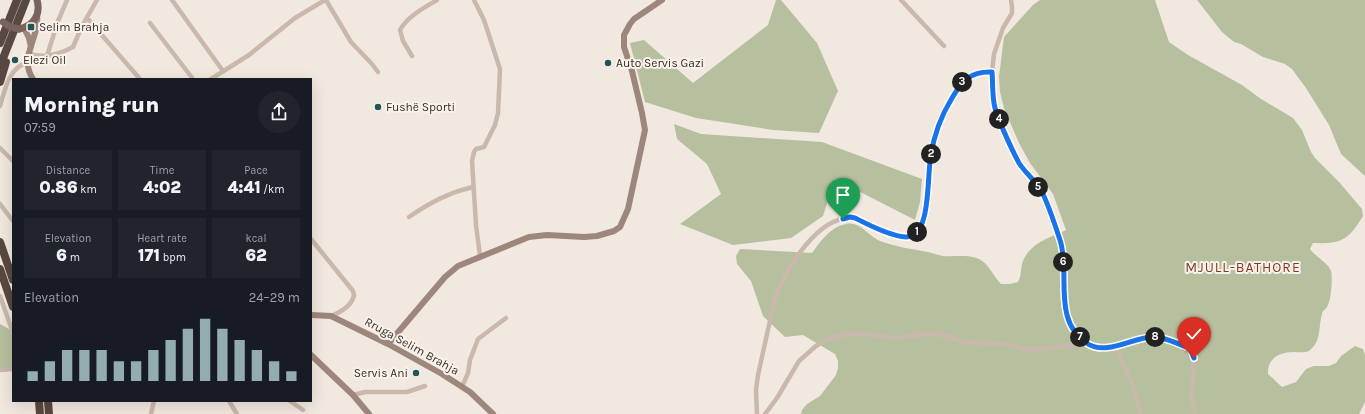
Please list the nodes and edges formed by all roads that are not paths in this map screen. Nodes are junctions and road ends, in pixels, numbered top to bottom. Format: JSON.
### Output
{"nodes":[{"id":1,"x":17,"y":0,"type":"edge"},
{"id":2,"x":26,"y":0,"type":"edge"},
{"id":3,"x":37,"y":0,"type":"edge"},
{"id":4,"x":67,"y":0,"type":"edge"},
{"id":5,"x":97,"y":0,"type":"edge"},
{"id":6,"x":172,"y":0,"type":"edge"},
{"id":7,"x":325,"y":0,"type":"edge"},
{"id":8,"x":437,"y":0,"type":"edge"},
{"id":9,"x":474,"y":0,"type":"edge"},
{"id":10,"x":662,"y":0,"type":"edge"},
{"id":11,"x":902,"y":0,"type":"edge"},
{"id":12,"x":1011,"y":0,"type":"edge"},
{"id":13,"x":37,"y":15,"type":"junction"},
{"id":14,"x":87,"y":18,"type":"junction"},
{"id":15,"x":2,"y":19,"type":"edge"},
{"id":16,"x":150,"y":23,"type":"dead end"},
{"id":17,"x":22,"y":28,"type":"junction"},
{"id":18,"x":0,"y":43,"type":"edge"},
{"id":19,"x":944,"y":46,"type":"dead end"},
{"id":20,"x":30,"y":50,"type":"junction"},
{"id":21,"x":47,"y":56,"type":"junction"},
{"id":22,"x":412,"y":56,"type":"dead end"},
{"id":23,"x":28,"y":63,"type":"junction"},
{"id":24,"x":0,"y":66,"type":"edge"},
{"id":25,"x":223,"y":72,"type":"junction"},
{"id":26,"x":378,"y":72,"type":"dead end"},
{"id":27,"x":992,"y":72,"type":"junction"},
{"id":28,"x":32,"y":78,"type":"edge"},
{"id":29,"x":139,"y":78,"type":"edge"},
{"id":30,"x":192,"y":78,"type":"edge"},
{"id":31,"x":213,"y":78,"type":"edge"},
{"id":32,"x":0,"y":82,"type":"edge"},
{"id":33,"x":0,"y":106,"type":"edge"},
{"id":34,"x":0,"y":148,"type":"edge"},
{"id":35,"x":12,"y":160,"type":"edge"},
{"id":36,"x":473,"y":187,"type":"junction"},
{"id":37,"x":0,"y":204,"type":"edge"},
{"id":38,"x":409,"y":217,"type":"dead end"},
{"id":39,"x":12,"y":220,"type":"edge"},
{"id":40,"x":312,"y":240,"type":"edge"},
{"id":41,"x":0,"y":242,"type":"edge"},
{"id":42,"x":480,"y":256,"type":"junction"},
{"id":43,"x":0,"y":269,"type":"edge"},
{"id":44,"x":12,"y":277,"type":"edge"},
{"id":45,"x":0,"y":296,"type":"edge"},
{"id":46,"x":12,"y":303,"type":"edge"},
{"id":47,"x":312,"y":314,"type":"edge"},
{"id":48,"x":331,"y":316,"type":"junction"},
{"id":49,"x":506,"y":318,"type":"dead end"},
{"id":50,"x":12,"y":330,"type":"edge"},
{"id":51,"x":388,"y":344,"type":"junction"},
{"id":52,"x":1089,"y":344,"type":"junction"},
{"id":53,"x":1116,"y":347,"type":"junction"},
{"id":54,"x":312,"y":356,"type":"edge"},
{"id":55,"x":12,"y":369,"type":"edge"},
{"id":56,"x":0,"y":370,"type":"edge"},
{"id":57,"x":425,"y":386,"type":"dead end"},
{"id":58,"x":462,"y":387,"type":"junction"},
{"id":59,"x":354,"y":395,"type":"junction"},
{"id":60,"x":39,"y":402,"type":"edge"},
{"id":61,"x":48,"y":402,"type":"edge"},
{"id":62,"x":154,"y":402,"type":"edge"},
{"id":63,"x":230,"y":402,"type":"edge"},
{"id":64,"x":291,"y":402,"type":"edge"},
{"id":65,"x":303,"y":410,"type":"dead end"},
{"id":66,"x":40,"y":414,"type":"edge"},
{"id":67,"x":49,"y":414,"type":"edge"},
{"id":68,"x":151,"y":414,"type":"edge"},
{"id":69,"x":237,"y":414,"type":"edge"},
{"id":70,"x":369,"y":414,"type":"edge"},
{"id":71,"x":493,"y":414,"type":"edge"},
{"id":72,"x":757,"y":414,"type":"edge"},
{"id":73,"x":765,"y":414,"type":"edge"},
{"id":74,"x":1142,"y":414,"type":"edge"},
{"id":75,"x":1196,"y":414,"type":"edge"}],
"edges":[{"from":1,"to":18,"type":"highway"},
{"from":2,"to":24,"type":"highway"},
{"from":3,"to":13,"type":"main road"},
{"from":4,"to":21,"type":"street"},
{"from":5,"to":14,"type":"street"},
{"from":6,"to":25,"type":"street"},
{"from":7,"to":25,"type":"street"},
{"from":7,"to":26,"type":"street"},
{"from":8,"to":22,"type":"street"},
{"from":9,"to":36,"type":"street"},
{"from":10,"to":42,"type":"street"},
{"from":11,"to":19,"type":"street"},
{"from":12,"to":27,"type":"street"},
{"from":13,"to":17,"type":"main road"},
{"from":13,"to":20,"type":"street"},
{"from":14,"to":21,"type":"street"},
{"from":14,"to":29,"type":"street"},
{"from":15,"to":17,"type":"main road","bridge":true},
{"from":16,"to":30,"type":"street"},
{"from":17,"to":20,"type":"street"},
{"from":17,"to":32,"type":"highway"},
{"from":20,"to":21,"type":"street"},
{"from":20,"to":23,"type":"street"},
{"from":23,"to":28,"type":"street"},
{"from":23,"to":33,"type":"street"},
{"from":25,"to":31,"type":"street"},
{"from":27,"to":52,"type":"street"},
{"from":27,"to":72,"type":"street"},
{"from":34,"to":35,"type":"street"},
{"from":36,"to":38,"type":"street"},
{"from":36,"to":42,"type":"street"},
{"from":37,"to":39,"type":"street"},
{"from":40,"to":48,"type":"street"},
{"from":41,"to":44,"type":"highway"},
{"from":42,"to":51,"type":"street"},
{"from":43,"to":46,"type":"highway"},
{"from":45,"to":50,"type":"street"},
{"from":47,"to":48,"type":"street","name":"Rruga Selim Brahja"},
{"from":48,"to":51,"type":"street","name":"Rruga Selim Brahja"},
{"from":49,"to":58,"type":"street"},
{"from":51,"to":58,"type":"street","name":"Rruga Selim Brahja"},
{"from":52,"to":53,"type":"street"},
{"from":52,"to":73,"type":"street"},
{"from":53,"to":74,"type":"street"},
{"from":53,"to":75,"type":"street"},
{"from":54,"to":59,"type":"street"},
{"from":55,"to":56,"type":"street"},
{"from":57,"to":59,"type":"street"},
{"from":58,"to":71,"type":"street","name":"Rruga Selim Brahja"},
{"from":59,"to":70,"type":"street"},
{"from":60,"to":66,"type":"highway"},
{"from":61,"to":67,"type":"highway"},
{"from":62,"to":68,"type":"street"},
{"from":63,"to":69,"type":"street"},
{"from":64,"to":65,"type":"street"}]}
